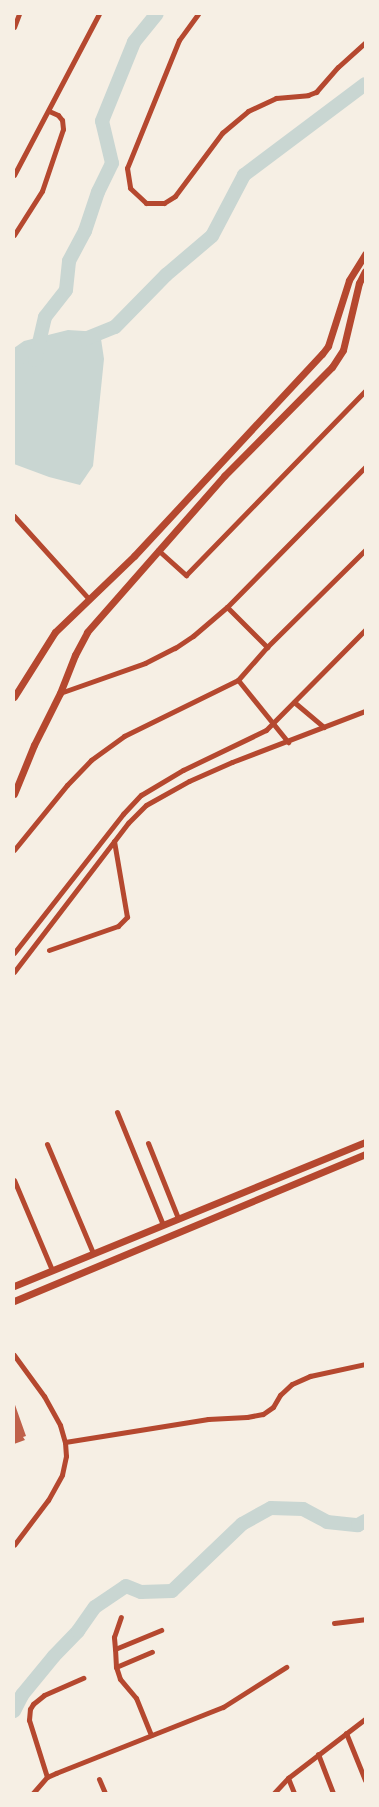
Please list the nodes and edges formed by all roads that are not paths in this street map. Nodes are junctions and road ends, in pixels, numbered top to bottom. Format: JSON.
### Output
{"nodes":[{"id":1,"x":19,"y":14,"type":"edge"},
{"id":2,"x":99,"y":14,"type":"edge"},
{"id":3,"x":198,"y":14,"type":"edge"},
{"id":4,"x":14,"y":27,"type":"edge"},
{"id":5,"x":365,"y":42,"type":"edge"},
{"id":6,"x":50,"y":111,"type":"junction"},
{"id":7,"x":14,"y":176,"type":"edge"},
{"id":8,"x":14,"y":235,"type":"edge"},
{"id":9,"x":365,"y":254,"type":"edge"},
{"id":10,"x":365,"y":271,"type":"edge"},
{"id":11,"x":365,"y":391,"type":"edge"},
{"id":12,"x":365,"y":467,"type":"edge"},
{"id":13,"x":14,"y":516,"type":"edge"},
{"id":14,"x":158,"y":550,"type":"junction"},
{"id":15,"x":365,"y":550,"type":"edge"},
{"id":16,"x":88,"y":598,"type":"junction"},
{"id":17,"x":227,"y":607,"type":"junction"},
{"id":18,"x":365,"y":630,"type":"edge"},
{"id":19,"x":267,"y":647,"type":"junction"},
{"id":20,"x":238,"y":680,"type":"junction"},
{"id":21,"x":60,"y":693,"type":"junction"},
{"id":22,"x":14,"y":698,"type":"edge"},
{"id":23,"x":294,"y":702,"type":"junction"},
{"id":24,"x":365,"y":712,"type":"edge"},
{"id":25,"x":274,"y":722,"type":"junction"},
{"id":26,"x":324,"y":727,"type":"junction"},
{"id":27,"x":288,"y":742,"type":"junction"},
{"id":28,"x":14,"y":794,"type":"edge"},
{"id":29,"x":114,"y":841,"type":"junction"},
{"id":30,"x":14,"y":850,"type":"edge"},
{"id":31,"x":49,"y":950,"type":"dead end"},
{"id":32,"x":14,"y":953,"type":"edge"},
{"id":33,"x":14,"y":972,"type":"edge"},
{"id":34,"x":117,"y":1112,"type":"dead end"},
{"id":35,"x":365,"y":1142,"type":"edge"},
{"id":36,"x":148,"y":1143,"type":"dead end"},
{"id":37,"x":47,"y":1144,"type":"dead end"},
{"id":38,"x":365,"y":1154,"type":"edge"},
{"id":39,"x":14,"y":1180,"type":"edge"},
{"id":40,"x":178,"y":1218,"type":"junction"},
{"id":41,"x":163,"y":1225,"type":"junction"},
{"id":42,"x":93,"y":1253,"type":"junction"},
{"id":43,"x":52,"y":1270,"type":"junction"},
{"id":44,"x":14,"y":1286,"type":"edge"},
{"id":45,"x":14,"y":1301,"type":"edge"},
{"id":46,"x":14,"y":1355,"type":"edge"},
{"id":47,"x":365,"y":1364,"type":"edge"},
{"id":48,"x":65,"y":1442,"type":"junction"},
{"id":49,"x":14,"y":1545,"type":"edge"},
{"id":50,"x":121,"y":1617,"type":"dead end"},
{"id":51,"x":365,"y":1619,"type":"edge"},
{"id":52,"x":334,"y":1623,"type":"dead end"},
{"id":53,"x":161,"y":1630,"type":"dead end"},
{"id":54,"x":115,"y":1649,"type":"junction"},
{"id":55,"x":152,"y":1652,"type":"dead end"},
{"id":56,"x":116,"y":1667,"type":"junction"},
{"id":57,"x":286,"y":1667,"type":"dead end"},
{"id":58,"x":83,"y":1678,"type":"dead end"},
{"id":59,"x":365,"y":1719,"type":"edge"},
{"id":60,"x":346,"y":1733,"type":"junction"},
{"id":61,"x":152,"y":1735,"type":"junction"},
{"id":62,"x":318,"y":1754,"type":"junction"},
{"id":63,"x":47,"y":1778,"type":"junction"},
{"id":64,"x":288,"y":1778,"type":"junction"},
{"id":65,"x":99,"y":1779,"type":"dead end"},
{"id":66,"x":365,"y":1780,"type":"edge"},
{"id":67,"x":32,"y":1793,"type":"edge"},
{"id":68,"x":106,"y":1793,"type":"edge"},
{"id":69,"x":274,"y":1793,"type":"edge"},
{"id":70,"x":294,"y":1793,"type":"edge"},
{"id":71,"x":333,"y":1793,"type":"edge"}],
"edges":[{"from":1,"to":4,"type":"street"},
{"from":2,"to":6,"type":"street"},
{"from":3,"to":5,"type":"street"},
{"from":6,"to":7,"type":"street"},
{"from":6,"to":8,"type":"street"},
{"from":9,"to":16,"type":"main road"},
{"from":10,"to":14,"type":"main road"},
{"from":11,"to":14,"type":"street"},
{"from":12,"to":17,"type":"street"},
{"from":13,"to":16,"type":"street"},
{"from":14,"to":21,"type":"main road"},
{"from":15,"to":19,"type":"street"},
{"from":16,"to":22,"type":"main road"},
{"from":17,"to":19,"type":"street"},
{"from":17,"to":21,"type":"street"},
{"from":18,"to":23,"type":"street"},
{"from":19,"to":20,"type":"street"},
{"from":20,"to":25,"type":"street"},
{"from":20,"to":30,"type":"street"},
{"from":21,"to":28,"type":"main road"},
{"from":23,"to":25,"type":"street"},
{"from":23,"to":26,"type":"street"},
{"from":24,"to":26,"type":"street"},
{"from":25,"to":27,"type":"street"},
{"from":25,"to":32,"type":"street"},
{"from":26,"to":27,"type":"street"},
{"from":27,"to":29,"type":"street"},
{"from":29,"to":31,"type":"street"},
{"from":29,"to":33,"type":"street"},
{"from":34,"to":41,"type":"street"},
{"from":35,"to":40,"type":"main road"},
{"from":36,"to":40,"type":"street"},
{"from":37,"to":42,"type":"street"},
{"from":38,"to":45,"type":"main road"},
{"from":39,"to":43,"type":"street"},
{"from":40,"to":41,"type":"main road"},
{"from":41,"to":42,"type":"main road"},
{"from":42,"to":43,"type":"main road"},
{"from":43,"to":44,"type":"main road"},
{"from":46,"to":48,"type":"street"},
{"from":47,"to":48,"type":"street"},
{"from":48,"to":49,"type":"street"},
{"from":50,"to":54,"type":"street"},
{"from":51,"to":52,"type":"street"},
{"from":53,"to":54,"type":"street"},
{"from":54,"to":56,"type":"street"},
{"from":55,"to":56,"type":"street"},
{"from":56,"to":61,"type":"street"},
{"from":57,"to":61,"type":"street"},
{"from":58,"to":63,"type":"street"},
{"from":59,"to":60,"type":"street"},
{"from":60,"to":62,"type":"street"},
{"from":60,"to":66,"type":"street"},
{"from":61,"to":63,"type":"street"},
{"from":62,"to":64,"type":"street"},
{"from":62,"to":71,"type":"street"},
{"from":63,"to":67,"type":"street"},
{"from":64,"to":69,"type":"street"},
{"from":64,"to":70,"type":"street"},
{"from":65,"to":68,"type":"street"}]}
